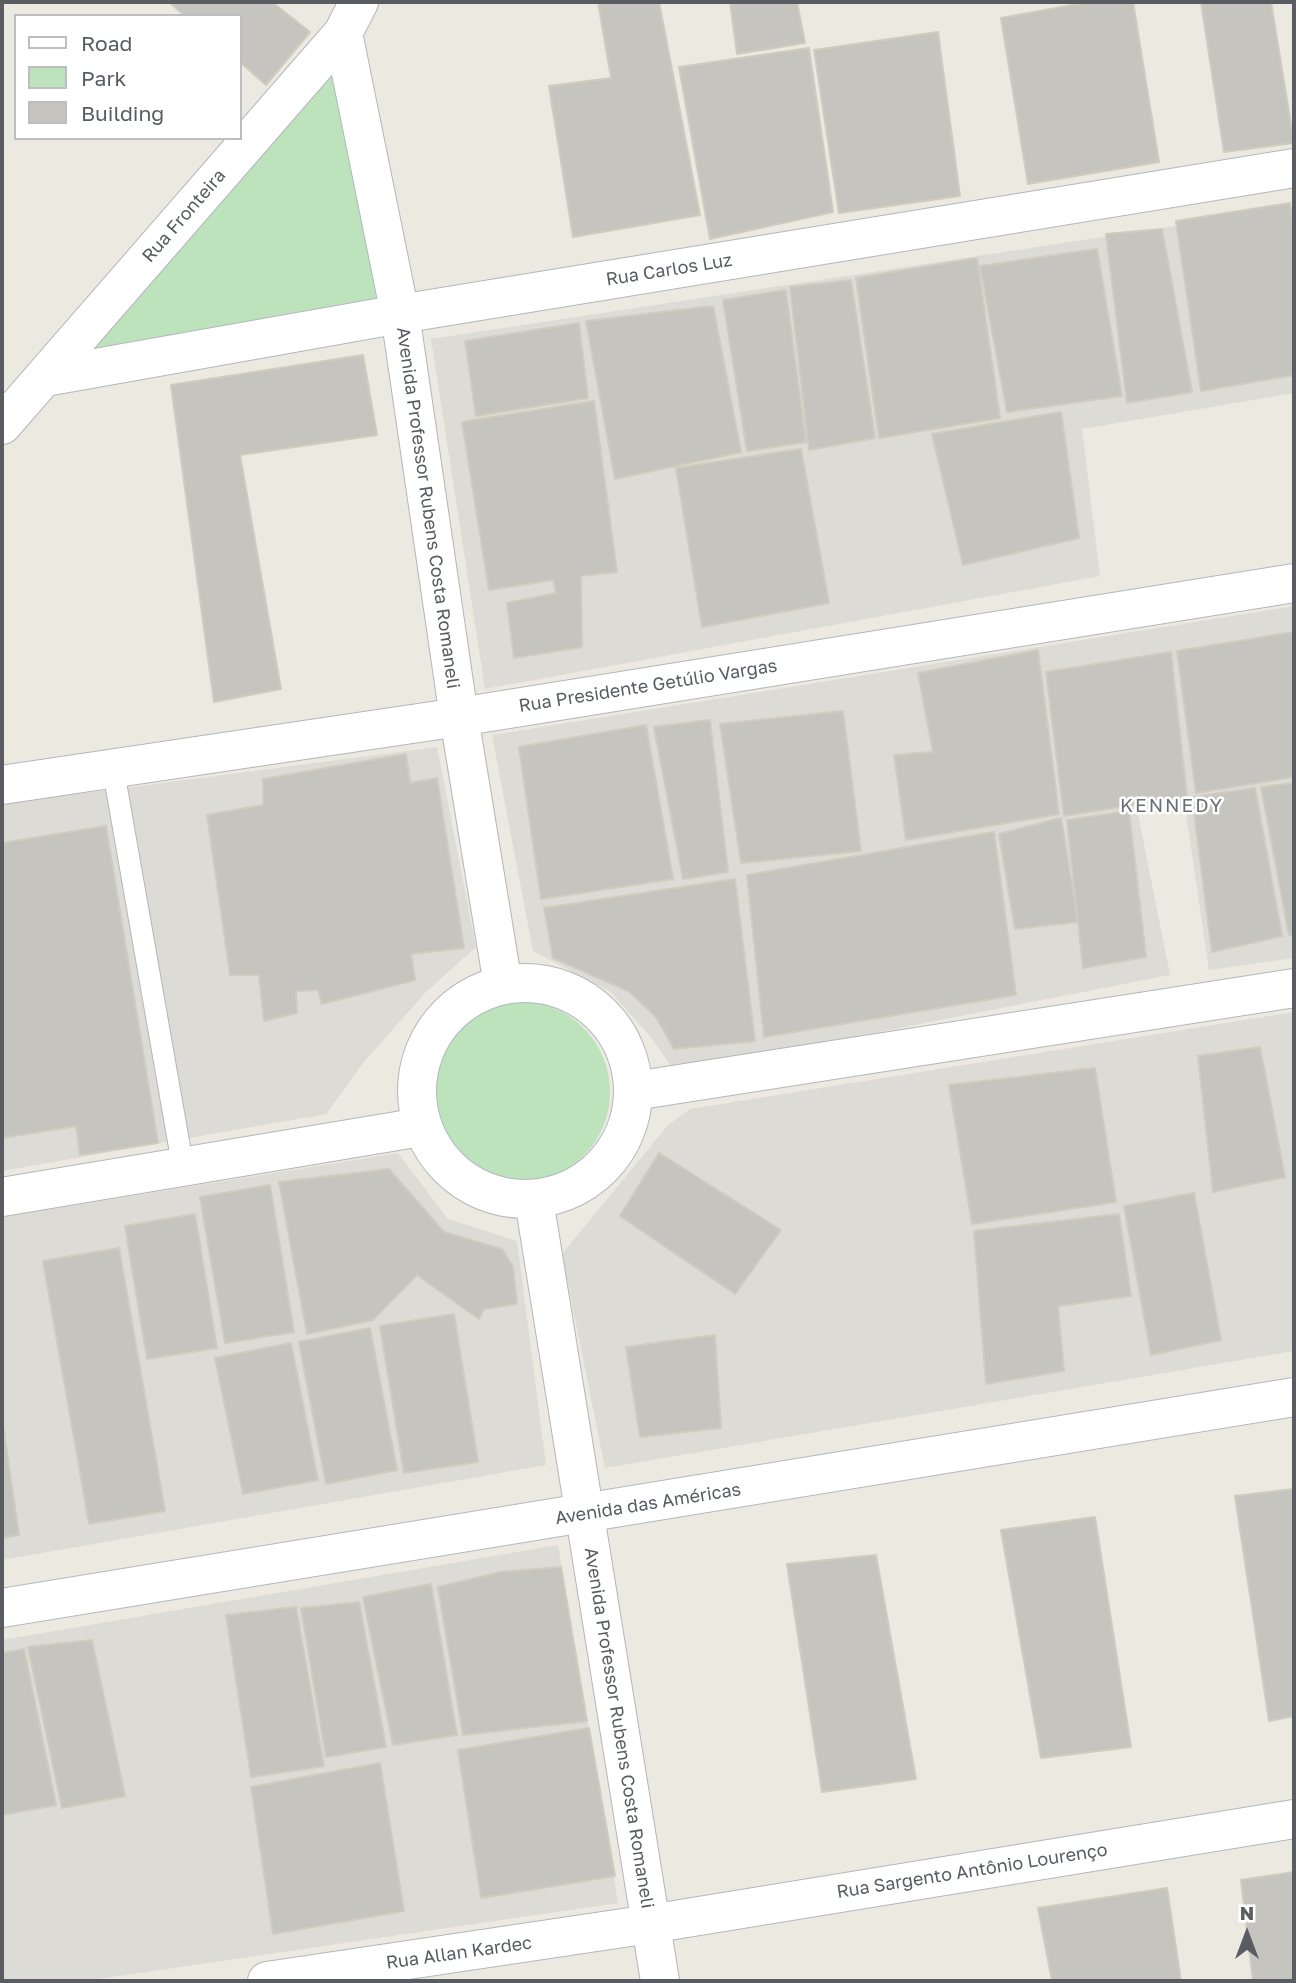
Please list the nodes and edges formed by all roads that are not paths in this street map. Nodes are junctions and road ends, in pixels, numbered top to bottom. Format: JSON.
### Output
{"nodes":[{"id":1,"x":351,"y":17,"type":"edge"},
{"id":2,"x":1294,"y":168,"type":"edge"},
{"id":3,"x":400,"y":314,"type":"junction"},
{"id":4,"x":45,"y":377,"type":"junction"},
{"id":5,"x":2,"y":425,"type":"edge"},
{"id":6,"x":1294,"y":583,"type":"edge"},
{"id":7,"x":459,"y":717,"type":"junction"},
{"id":8,"x":113,"y":768,"type":"junction"},
{"id":9,"x":2,"y":785,"type":"edge"},
{"id":10,"x":503,"y":985,"type":"junction"},
{"id":11,"x":1294,"y":988,"type":"edge"},
{"id":12,"x":634,"y":1091,"type":"junction"},
{"id":13,"x":421,"y":1127,"type":"junction"},
{"id":14,"x":183,"y":1167,"type":"junction"},
{"id":15,"x":2,"y":1197,"type":"edge"},
{"id":16,"x":534,"y":1200,"type":"junction"},
{"id":17,"x":1294,"y":1397,"type":"edge"},
{"id":18,"x":585,"y":1514,"type":"junction"},
{"id":19,"x":2,"y":1608,"type":"edge"},
{"id":20,"x":1294,"y":1819,"type":"edge"},
{"id":21,"x":650,"y":1924,"type":"junction"},
{"id":22,"x":267,"y":1981,"type":"edge"},
{"id":23,"x":660,"y":1981,"type":"edge"}],
"edges":[{"from":1,"to":3,"type":"street","name":"Avenida Professor Rubens Costa Romaneli"},
{"from":1,"to":4,"type":"street","name":"Rua Fronteira"},
{"from":2,"to":3,"type":"street","name":"Rua Carlos Luz"},
{"from":3,"to":4,"type":"street","name":"Rua Carlos Luz"},
{"from":3,"to":7,"type":"street","name":"Avenida Professor Rubens Costa Romaneli"},
{"from":4,"to":5,"type":"street","name":"Rua Fronteira"},
{"from":6,"to":7,"type":"street","name":"Rua Presidente Getúlio Vargas"},
{"from":7,"to":8,"type":"street","name":"Rua Presidente Getúlio Vargas"},
{"from":7,"to":10,"type":"street","name":"Avenida Professor Rubens Costa Romaneli"},
{"from":8,"to":9,"type":"street","name":"Rua Presidente Getúlio Vargas"},
{"from":8,"to":14,"type":"lane"},
{"from":10,"to":12,"type":"street"},
{"from":10,"to":13,"type":"street"},
{"from":11,"to":12,"type":"street"},
{"from":12,"to":16,"type":"street"},
{"from":13,"to":14,"type":"street"},
{"from":13,"to":16,"type":"street"},
{"from":14,"to":15,"type":"street"},
{"from":16,"to":18,"type":"street","name":"Avenida Professor Rubens Costa Romaneli"},
{"from":17,"to":18,"type":"street","name":"Avenida das Américas"},
{"from":18,"to":19,"type":"street","name":"Avenida das Américas"},
{"from":18,"to":21,"type":"street","name":"Avenida Professor Rubens Costa Romaneli"},
{"from":20,"to":21,"type":"street","name":"Rua Sargento Antônio Lourenço"},
{"from":21,"to":22,"type":"street","name":"Rua Allan Kardec"},
{"from":21,"to":23,"type":"street","name":"Avenida Professor Rubens Costa Romaneli"}]}
